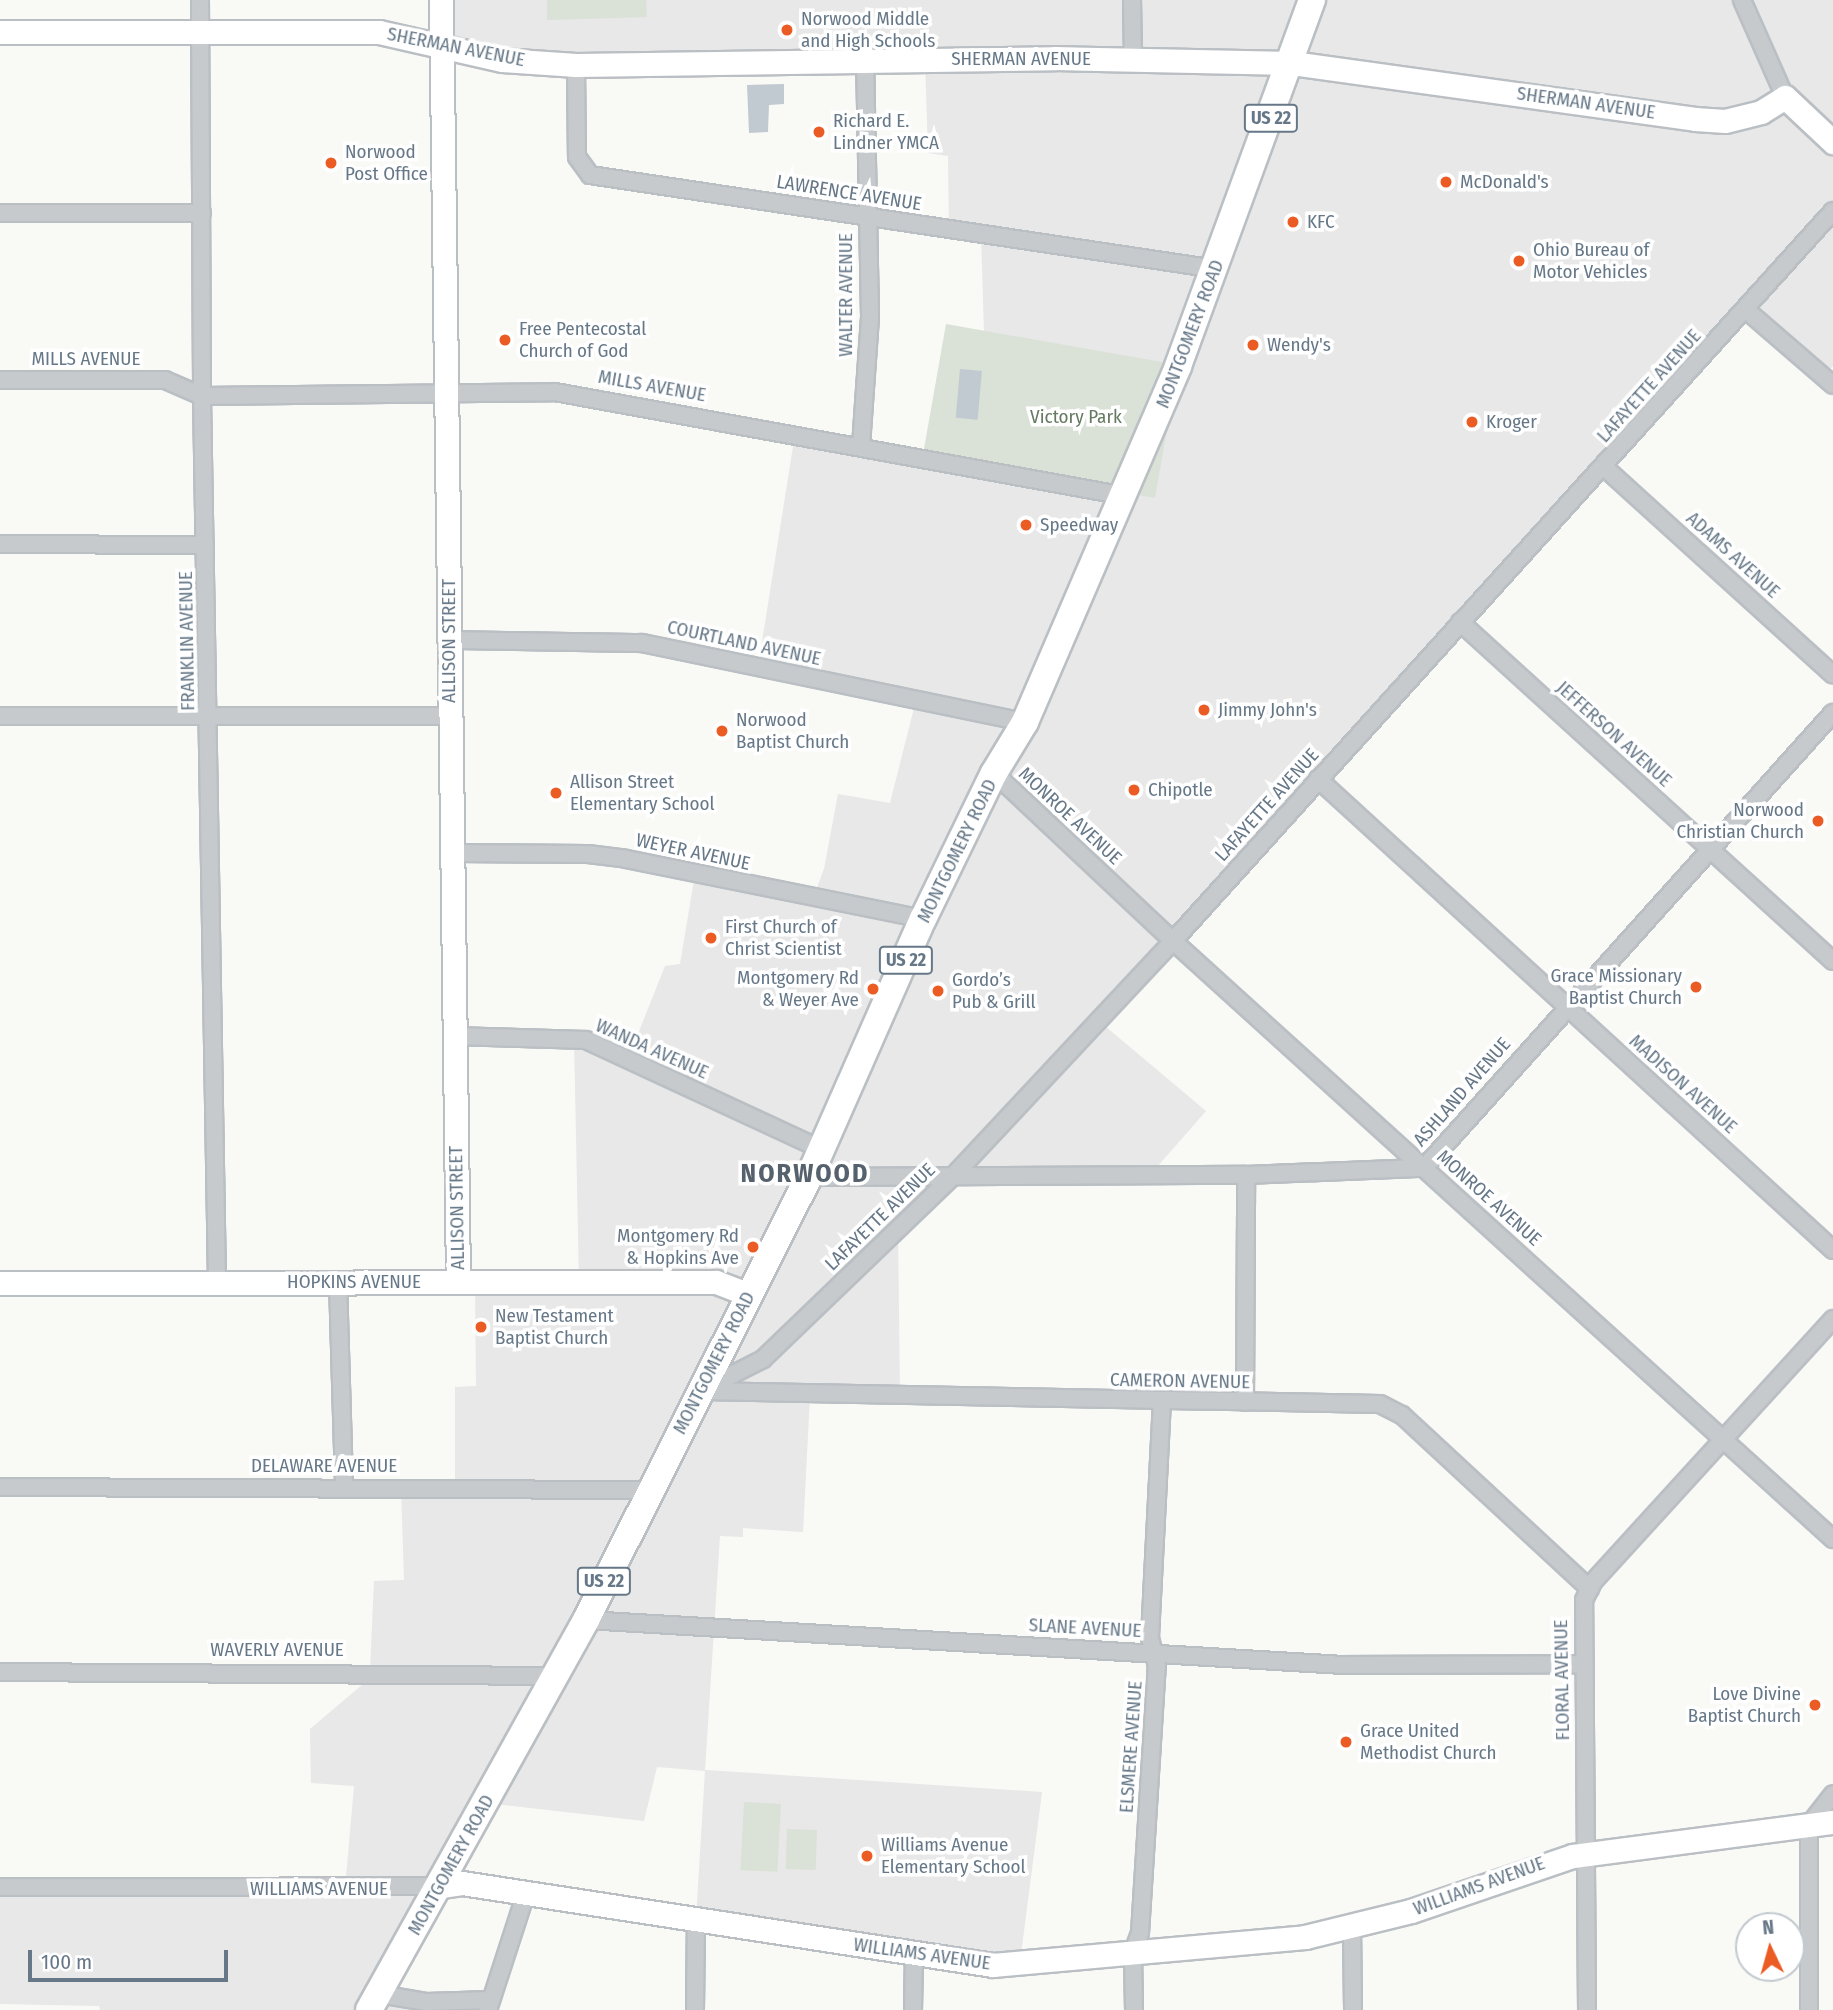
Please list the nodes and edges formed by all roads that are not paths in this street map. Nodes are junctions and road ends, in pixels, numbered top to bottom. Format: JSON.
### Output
{"nodes":[{"id":1,"x":200,"y":0,"type":"edge"},
{"id":2,"x":441,"y":0,"type":"edge"},
{"id":3,"x":1132,"y":0,"type":"edge"},
{"id":4,"x":1312,"y":0,"type":"edge"},
{"id":5,"x":1742,"y":0,"type":"edge"},
{"id":6,"x":0,"y":32,"type":"edge"},
{"id":7,"x":201,"y":33,"type":"junction"},
{"id":8,"x":441,"y":44,"type":"junction"},
{"id":9,"x":1133,"y":58,"type":"junction"},
{"id":10,"x":865,"y":60,"type":"junction"},
{"id":11,"x":1292,"y":63,"type":"junction"},
{"id":12,"x":576,"y":65,"type":"junction"},
{"id":13,"x":1785,"y":97,"type":"junction"},
{"id":14,"x":1833,"y":142,"type":"edge"},
{"id":15,"x":1833,"y":211,"type":"edge"},
{"id":16,"x":202,"y":213,"type":"junction"},
{"id":17,"x":0,"y":214,"type":"edge"},
{"id":18,"x":867,"y":217,"type":"junction"},
{"id":19,"x":1216,"y":269,"type":"junction"},
{"id":20,"x":1745,"y":309,"type":"junction"},
{"id":21,"x":0,"y":380,"type":"edge"},
{"id":22,"x":1833,"y":385,"type":"edge"},
{"id":23,"x":447,"y":393,"type":"junction"},
{"id":24,"x":202,"y":396,"type":"junction"},
{"id":25,"x":861,"y":446,"type":"junction"},
{"id":26,"x":1604,"y":467,"type":"junction"},
{"id":27,"x":1125,"y":496,"type":"junction"},
{"id":28,"x":0,"y":544,"type":"edge"},
{"id":29,"x":205,"y":545,"type":"junction"},
{"id":30,"x":1460,"y":622,"type":"junction"},
{"id":31,"x":450,"y":640,"type":"junction"},
{"id":32,"x":1833,"y":675,"type":"edge"},
{"id":33,"x":1833,"y":713,"type":"edge"},
{"id":34,"x":0,"y":716,"type":"edge"},
{"id":35,"x":449,"y":716,"type":"junction"},
{"id":36,"x":209,"y":717,"type":"junction"},
{"id":37,"x":1025,"y":722,"type":"junction"},
{"id":38,"x":994,"y":773,"type":"junction"},
{"id":39,"x":1318,"y":779,"type":"junction"},
{"id":40,"x":1710,"y":850,"type":"junction"},
{"id":41,"x":453,"y":853,"type":"junction"},
{"id":42,"x":923,"y":919,"type":"junction"},
{"id":43,"x":1173,"y":941,"type":"junction"},
{"id":44,"x":1833,"y":961,"type":"edge"},
{"id":45,"x":1565,"y":1007,"type":"junction"},
{"id":46,"x":454,"y":1037,"type":"junction"},
{"id":47,"x":821,"y":1149,"type":"junction"},
{"id":48,"x":1424,"y":1168,"type":"junction"},
{"id":49,"x":954,"y":1175,"type":"junction"},
{"id":50,"x":1246,"y":1175,"type":"junction"},
{"id":51,"x":808,"y":1177,"type":"junction"},
{"id":52,"x":1833,"y":1250,"type":"edge"},
{"id":53,"x":217,"y":1282,"type":"junction"},
{"id":54,"x":338,"y":1282,"type":"junction"},
{"id":55,"x":458,"y":1282,"type":"junction"},
{"id":56,"x":0,"y":1283,"type":"edge"},
{"id":57,"x":748,"y":1294,"type":"junction"},
{"id":58,"x":1833,"y":1319,"type":"edge"},
{"id":59,"x":700,"y":1391,"type":"junction"},
{"id":60,"x":1162,"y":1402,"type":"junction"},
{"id":61,"x":1245,"y":1402,"type":"junction"},
{"id":62,"x":1726,"y":1439,"type":"junction"},
{"id":63,"x":0,"y":1487,"type":"edge"},
{"id":64,"x":344,"y":1487,"type":"junction"},
{"id":65,"x":648,"y":1490,"type":"junction"},
{"id":66,"x":1833,"y":1539,"type":"edge"},
{"id":67,"x":1590,"y":1589,"type":"junction"},
{"id":68,"x":586,"y":1620,"type":"junction"},
{"id":69,"x":1152,"y":1652,"type":"junction"},
{"id":70,"x":1582,"y":1664,"type":"junction"},
{"id":71,"x":0,"y":1672,"type":"edge"},
{"id":72,"x":553,"y":1676,"type":"junction"},
{"id":73,"x":1833,"y":1794,"type":"edge"},
{"id":74,"x":1833,"y":1822,"type":"edge"},
{"id":75,"x":1809,"y":1825,"type":"junction"},
{"id":76,"x":1587,"y":1855,"type":"junction"},
{"id":77,"x":441,"y":1886,"type":"junction"},
{"id":78,"x":0,"y":1887,"type":"edge"},
{"id":79,"x":526,"y":1893,"type":"junction"},
{"id":80,"x":696,"y":1919,"type":"junction"},
{"id":81,"x":1352,"y":1926,"type":"junction"},
{"id":82,"x":1133,"y":1952,"type":"junction"},
{"id":83,"x":914,"y":1953,"type":"junction"},
{"id":84,"x":374,"y":2002,"type":"edge"},
{"id":85,"x":489,"y":2005,"type":"edge"},
{"id":86,"x":695,"y":2010,"type":"edge"},
{"id":87,"x":913,"y":2010,"type":"edge"},
{"id":88,"x":1134,"y":2010,"type":"edge"},
{"id":89,"x":1353,"y":2010,"type":"edge"},
{"id":90,"x":1587,"y":2010,"type":"edge"},
{"id":91,"x":1810,"y":2010,"type":"edge"}],
"edges":[{"from":1,"to":7,"type":"street","name":"FRANKLIN AVENUE"},
{"from":2,"to":8,"type":"street","name":"ALLISON STREET"},
{"from":3,"to":9,"type":"street"},
{"from":4,"to":11,"type":"main road","name":"MONTGOMERY ROAD","number":"US 22"},
{"from":5,"to":13,"type":"street"},
{"from":6,"to":7,"type":"street","name":"SHERMAN AVENUE"},
{"from":7,"to":8,"type":"street","name":"SHERMAN AVENUE"},
{"from":7,"to":16,"type":"street","name":"FRANKLIN AVENUE"},
{"from":8,"to":12,"type":"street","name":"SHERMAN AVENUE"},
{"from":8,"to":23,"type":"street","name":"ALLISON STREET"},
{"from":9,"to":10,"type":"street","name":"SHERMAN AVENUE"},
{"from":9,"to":11,"type":"street","name":"SHERMAN AVENUE"},
{"from":10,"to":12,"type":"street","name":"SHERMAN AVENUE"},
{"from":10,"to":18,"type":"street","name":"WALTER AVENUE"},
{"from":11,"to":13,"type":"street","name":"SHERMAN AVENUE"},
{"from":11,"to":19,"type":"main road","name":"MONTGOMERY ROAD","number":"US 22"},
{"from":12,"to":18,"type":"street","name":"LAWRENCE AVENUE"},
{"from":13,"to":14,"type":"street"},
{"from":15,"to":20,"type":"street","name":"LAFAYETTE AVENUE"},
{"from":16,"to":17,"type":"street"},
{"from":16,"to":24,"type":"street","name":"FRANKLIN AVENUE"},
{"from":18,"to":19,"type":"street","name":"LAWRENCE AVENUE"},
{"from":18,"to":25,"type":"street","name":"WALTER AVENUE"},
{"from":19,"to":27,"type":"main road","name":"MONTGOMERY ROAD","number":"US 22"},
{"from":20,"to":22,"type":"street"},
{"from":20,"to":26,"type":"street","name":"LAFAYETTE AVENUE"},
{"from":21,"to":24,"type":"street","name":"MILLS AVENUE"},
{"from":23,"to":24,"type":"street","name":"MILLS AVENUE"},
{"from":23,"to":25,"type":"street","name":"MILLS AVENUE"},
{"from":23,"to":31,"type":"street","name":"ALLISON STREET"},
{"from":24,"to":29,"type":"street","name":"FRANKLIN AVENUE"},
{"from":25,"to":27,"type":"street","name":"MILLS AVENUE"},
{"from":26,"to":30,"type":"street","name":"LAFAYETTE AVENUE"},
{"from":26,"to":32,"type":"street","name":"ADAMS AVENUE"},
{"from":27,"to":37,"type":"main road","name":"MONTGOMERY ROAD","number":"US 22"},
{"from":28,"to":29,"type":"street"},
{"from":29,"to":36,"type":"street","name":"FRANKLIN AVENUE"},
{"from":30,"to":39,"type":"street","name":"LAFAYETTE AVENUE"},
{"from":30,"to":40,"type":"street","name":"JEFFERSON AVENUE"},
{"from":31,"to":35,"type":"street","name":"ALLISON STREET"},
{"from":31,"to":37,"type":"street","name":"COURTLAND AVENUE"},
{"from":33,"to":40,"type":"street","name":"ASHLAND AVENUE"},
{"from":34,"to":36,"type":"street"},
{"from":35,"to":36,"type":"street"},
{"from":35,"to":41,"type":"street","name":"ALLISON STREET"},
{"from":36,"to":53,"type":"street","name":"FRANKLIN AVENUE"},
{"from":37,"to":38,"type":"main road","name":"MONTGOMERY ROAD","number":"US 22"},
{"from":38,"to":42,"type":"main road","name":"MONTGOMERY ROAD","number":"US 22"},
{"from":38,"to":43,"type":"street","name":"MONROE AVENUE"},
{"from":39,"to":43,"type":"street","name":"LAFAYETTE AVENUE"},
{"from":39,"to":45,"type":"street","name":"MADISON AVENUE"},
{"from":40,"to":44,"type":"street","name":"JEFFERSON AVENUE"},
{"from":40,"to":45,"type":"street","name":"ASHLAND AVENUE"},
{"from":41,"to":42,"type":"street","name":"WEYER AVENUE"},
{"from":41,"to":46,"type":"street","name":"ALLISON STREET"},
{"from":42,"to":47,"type":"main road","name":"MONTGOMERY ROAD","number":"US 22"},
{"from":43,"to":48,"type":"street","name":"MONROE AVENUE"},
{"from":43,"to":49,"type":"street","name":"LAFAYETTE AVENUE"},
{"from":45,"to":48,"type":"street","name":"ASHLAND AVENUE"},
{"from":45,"to":52,"type":"street","name":"MADISON AVENUE"},
{"from":46,"to":47,"type":"street","name":"WANDA AVENUE"},
{"from":46,"to":55,"type":"street","name":"ALLISON STREET"},
{"from":47,"to":51,"type":"main road","name":"MONTGOMERY ROAD","number":"US 22"},
{"from":48,"to":50,"type":"street","name":"ASHLAND AVENUE"},
{"from":48,"to":62,"type":"street","name":"MONROE AVENUE"},
{"from":49,"to":50,"type":"street","name":"ASHLAND AVENUE"},
{"from":49,"to":51,"type":"street","name":"ASHLAND AVENUE"},
{"from":49,"to":59,"type":"street","name":"LAFAYETTE AVENUE"},
{"from":50,"to":61,"type":"street"},
{"from":51,"to":57,"type":"main road","name":"MONTGOMERY ROAD","number":"US 22"},
{"from":53,"to":54,"type":"street","name":"HOPKINS AVENUE"},
{"from":53,"to":56,"type":"street","name":"HOPKINS AVENUE"},
{"from":54,"to":55,"type":"street","name":"HOPKINS AVENUE"},
{"from":54,"to":64,"type":"street"},
{"from":55,"to":57,"type":"street","name":"HOPKINS AVENUE"},
{"from":57,"to":59,"type":"main road","name":"MONTGOMERY ROAD","number":"US 22"},
{"from":58,"to":62,"type":"street","name":"FLORAL AVENUE"},
{"from":59,"to":60,"type":"street","name":"CAMERON AVENUE"},
{"from":59,"to":65,"type":"main road","name":"MONTGOMERY ROAD","number":"US 22"},
{"from":60,"to":61,"type":"street","name":"CAMERON AVENUE"},
{"from":60,"to":69,"type":"street","name":"ELSMERE AVENUE"},
{"from":61,"to":67,"type":"street","name":"CAMERON AVENUE"},
{"from":62,"to":66,"type":"street","name":"MONROE AVENUE"},
{"from":62,"to":67,"type":"street","name":"FLORAL AVENUE"},
{"from":63,"to":64,"type":"street","name":"DELAWARE AVENUE"},
{"from":64,"to":65,"type":"street","name":"DELAWARE AVENUE"},
{"from":65,"to":68,"type":"main road","name":"MONTGOMERY ROAD","number":"US 22"},
{"from":67,"to":70,"type":"street","name":"FLORAL AVENUE"},
{"from":68,"to":69,"type":"street","name":"SLANE AVENUE"},
{"from":68,"to":72,"type":"main road","name":"MONTGOMERY ROAD","number":"US 22"},
{"from":69,"to":70,"type":"street","name":"SLANE AVENUE"},
{"from":69,"to":82,"type":"street","name":"ELSMERE AVENUE"},
{"from":70,"to":76,"type":"street","name":"FLORAL AVENUE"},
{"from":71,"to":72,"type":"street","name":"WAVERLY AVENUE"},
{"from":72,"to":77,"type":"main road","name":"MONTGOMERY ROAD","number":"US 22"},
{"from":73,"to":75,"type":"street"},
{"from":74,"to":75,"type":"street","name":"WILLIAMS AVENUE"},
{"from":75,"to":76,"type":"street","name":"WILLIAMS AVENUE"},
{"from":75,"to":91,"type":"street"},
{"from":76,"to":81,"type":"street","name":"WILLIAMS AVENUE"},
{"from":76,"to":90,"type":"street","name":"FLORAL AVENUE"},
{"from":77,"to":78,"type":"street","name":"WILLIAMS AVENUE"},
{"from":77,"to":79,"type":"street","name":"WILLIAMS AVENUE"},
{"from":77,"to":84,"type":"main road","name":"MONTGOMERY ROAD","number":"US 22"},
{"from":79,"to":80,"type":"street","name":"WILLIAMS AVENUE"},
{"from":79,"to":85,"type":"street"},
{"from":80,"to":83,"type":"street","name":"WILLIAMS AVENUE"},
{"from":80,"to":86,"type":"street"},
{"from":81,"to":82,"type":"street","name":"WILLIAMS AVENUE"},
{"from":81,"to":89,"type":"street"},
{"from":82,"to":83,"type":"street","name":"WILLIAMS AVENUE"},
{"from":82,"to":88,"type":"street","name":"ELSMERE AVENUE"},
{"from":83,"to":87,"type":"street"},
{"from":84,"to":85,"type":"street"}]}
